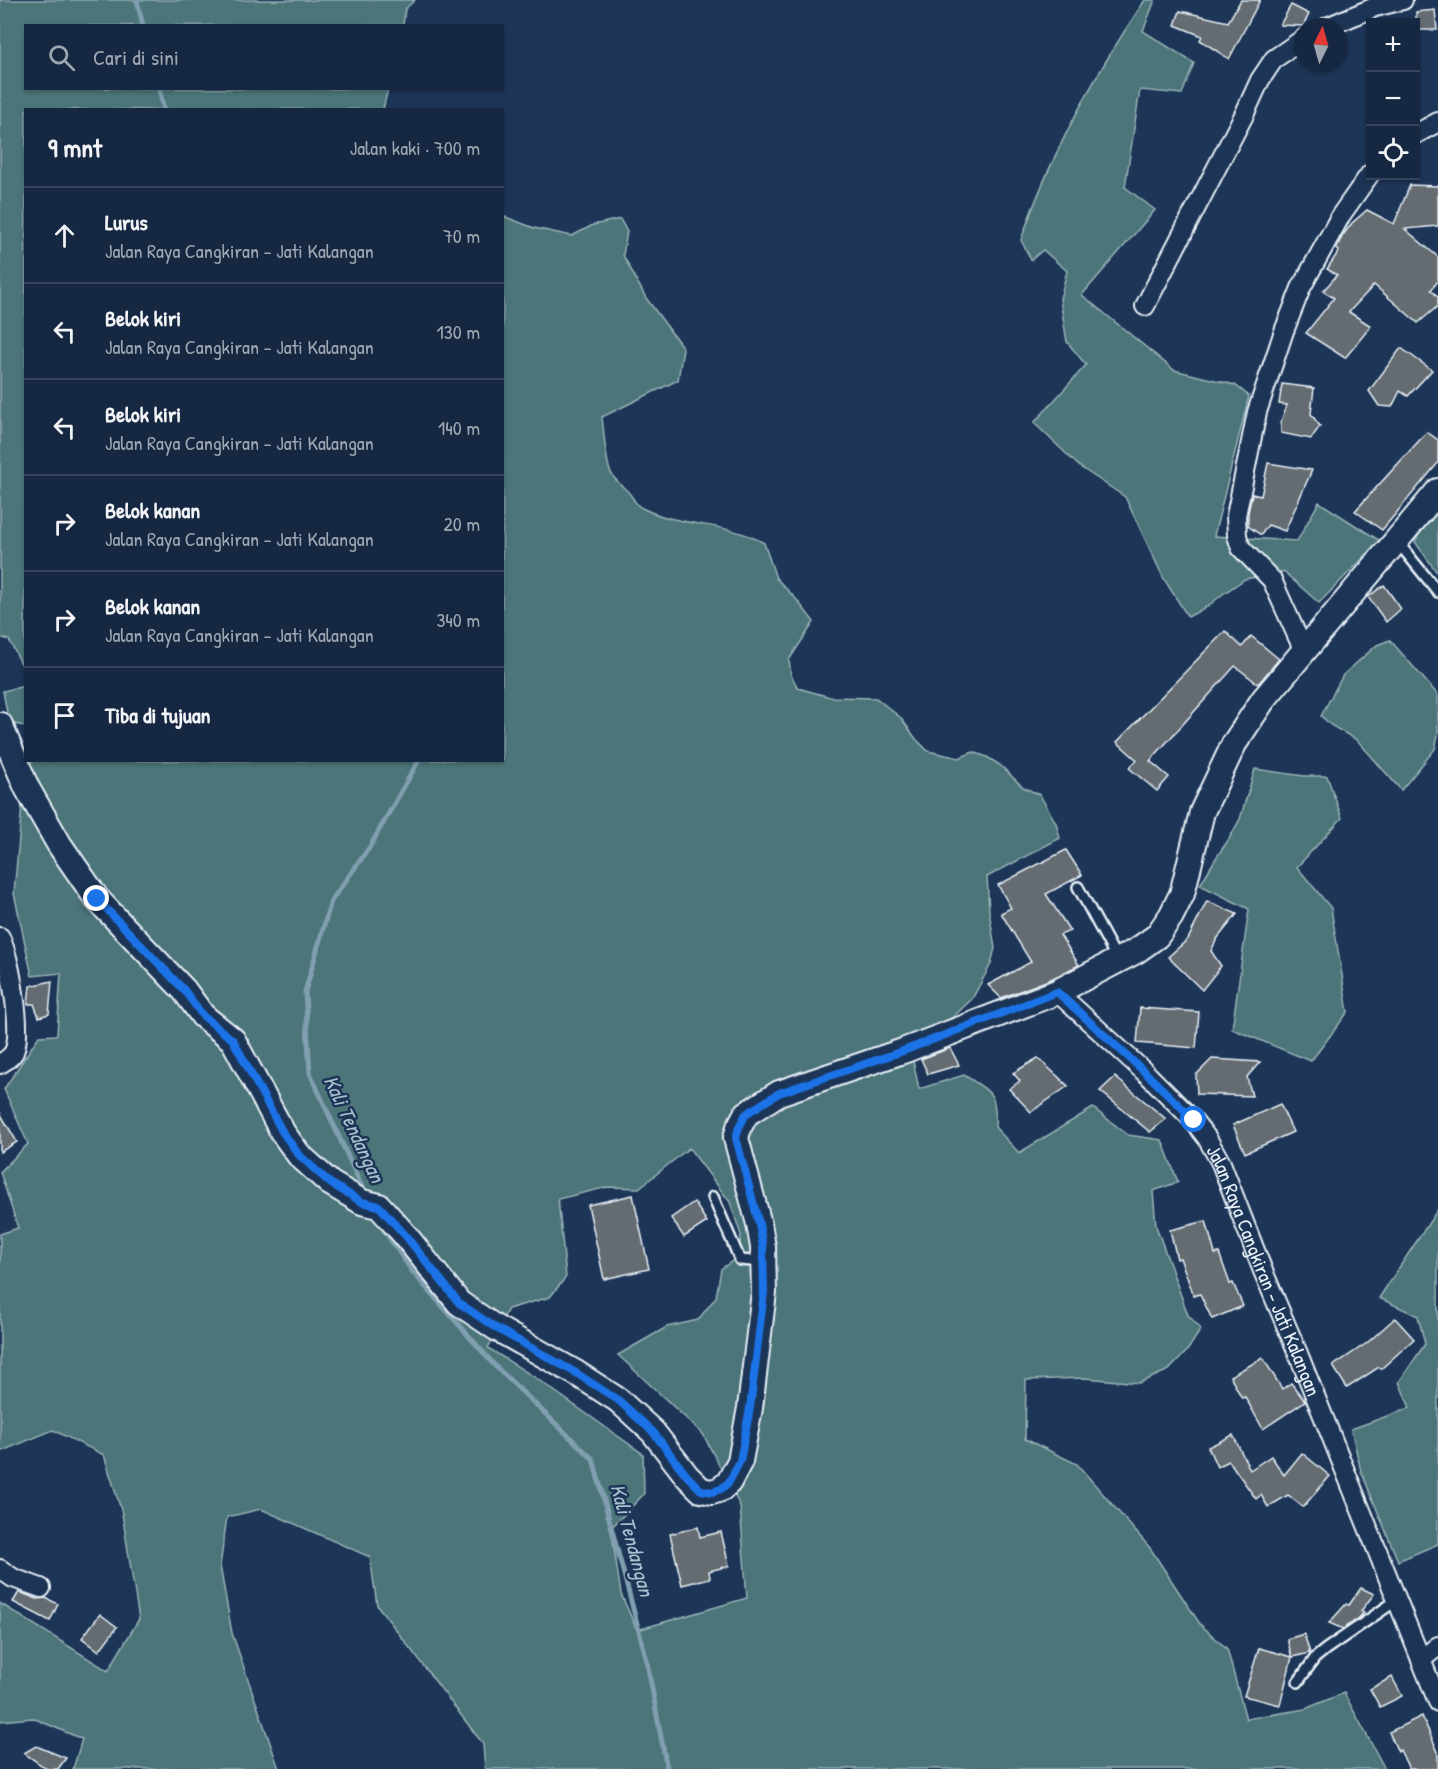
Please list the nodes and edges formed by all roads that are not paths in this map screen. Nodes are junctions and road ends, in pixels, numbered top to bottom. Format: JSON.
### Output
{"nodes":[{"id":1,"x":1403,"y":0,"type":"edge"},
{"id":2,"x":1348,"y":18,"type":"edge"},
{"id":3,"x":1294,"y":45,"type":"edge"},
{"id":4,"x":1438,"y":122,"type":"edge"},
{"id":5,"x":1420,"y":132,"type":"edge"},
{"id":6,"x":1367,"y":180,"type":"edge"},
{"id":7,"x":1145,"y":306,"type":"dead end"},
{"id":8,"x":1438,"y":491,"type":"edge"},
{"id":9,"x":1396,"y":540,"type":"junction"},
{"id":10,"x":1438,"y":592,"type":"edge"},
{"id":11,"x":1304,"y":651,"type":"junction"},
{"id":12,"x":0,"y":725,"type":"edge"},
{"id":13,"x":1078,"y":887,"type":"dead end"},
{"id":14,"x":0,"y":937,"type":"edge"},
{"id":15,"x":1118,"y":961,"type":"junction"},
{"id":16,"x":1057,"y":992,"type":"junction"},
{"id":17,"x":0,"y":1064,"type":"edge"},
{"id":18,"x":713,"y":1197,"type":"dead end"},
{"id":19,"x":763,"y":1262,"type":"junction"},
{"id":20,"x":0,"y":1569,"type":"edge"},
{"id":21,"x":41,"y":1588,"type":"dead end"},
{"id":22,"x":1397,"y":1600,"type":"junction"},
{"id":23,"x":1438,"y":1646,"type":"edge"},
{"id":24,"x":1421,"y":1660,"type":"junction"},
{"id":25,"x":1299,"y":1682,"type":"dead end"},
{"id":26,"x":1438,"y":1702,"type":"edge"}],
"edges":[{"from":1,"to":2,"type":"street"},
{"from":3,"to":7,"type":"street"},
{"from":4,"to":5,"type":"street"},
{"from":6,"to":11,"type":"street"},
{"from":8,"to":9,"type":"street"},
{"from":9,"to":10,"type":"lane"},
{"from":9,"to":11,"type":"street"},
{"from":11,"to":15,"type":"street"},
{"from":12,"to":19,"type":"street"},
{"from":13,"to":15,"type":"lane"},
{"from":14,"to":17,"type":"street"},
{"from":15,"to":16,"type":"street"},
{"from":16,"to":19,"type":"street"},
{"from":16,"to":22,"type":"street","name":"Jalan Raya Cangkiran - Jati Kalangan"},
{"from":18,"to":19,"type":"lane"},
{"from":20,"to":21,"type":"street"},
{"from":22,"to":24,"type":"street","name":"Jalan Raya Cangkiran - Jati Kalangan"},
{"from":22,"to":25,"type":"lane"},
{"from":23,"to":24,"type":"street"},
{"from":24,"to":26,"type":"street","name":"Jalan Raya Cangkiran - Jati Kalangan"}]}
